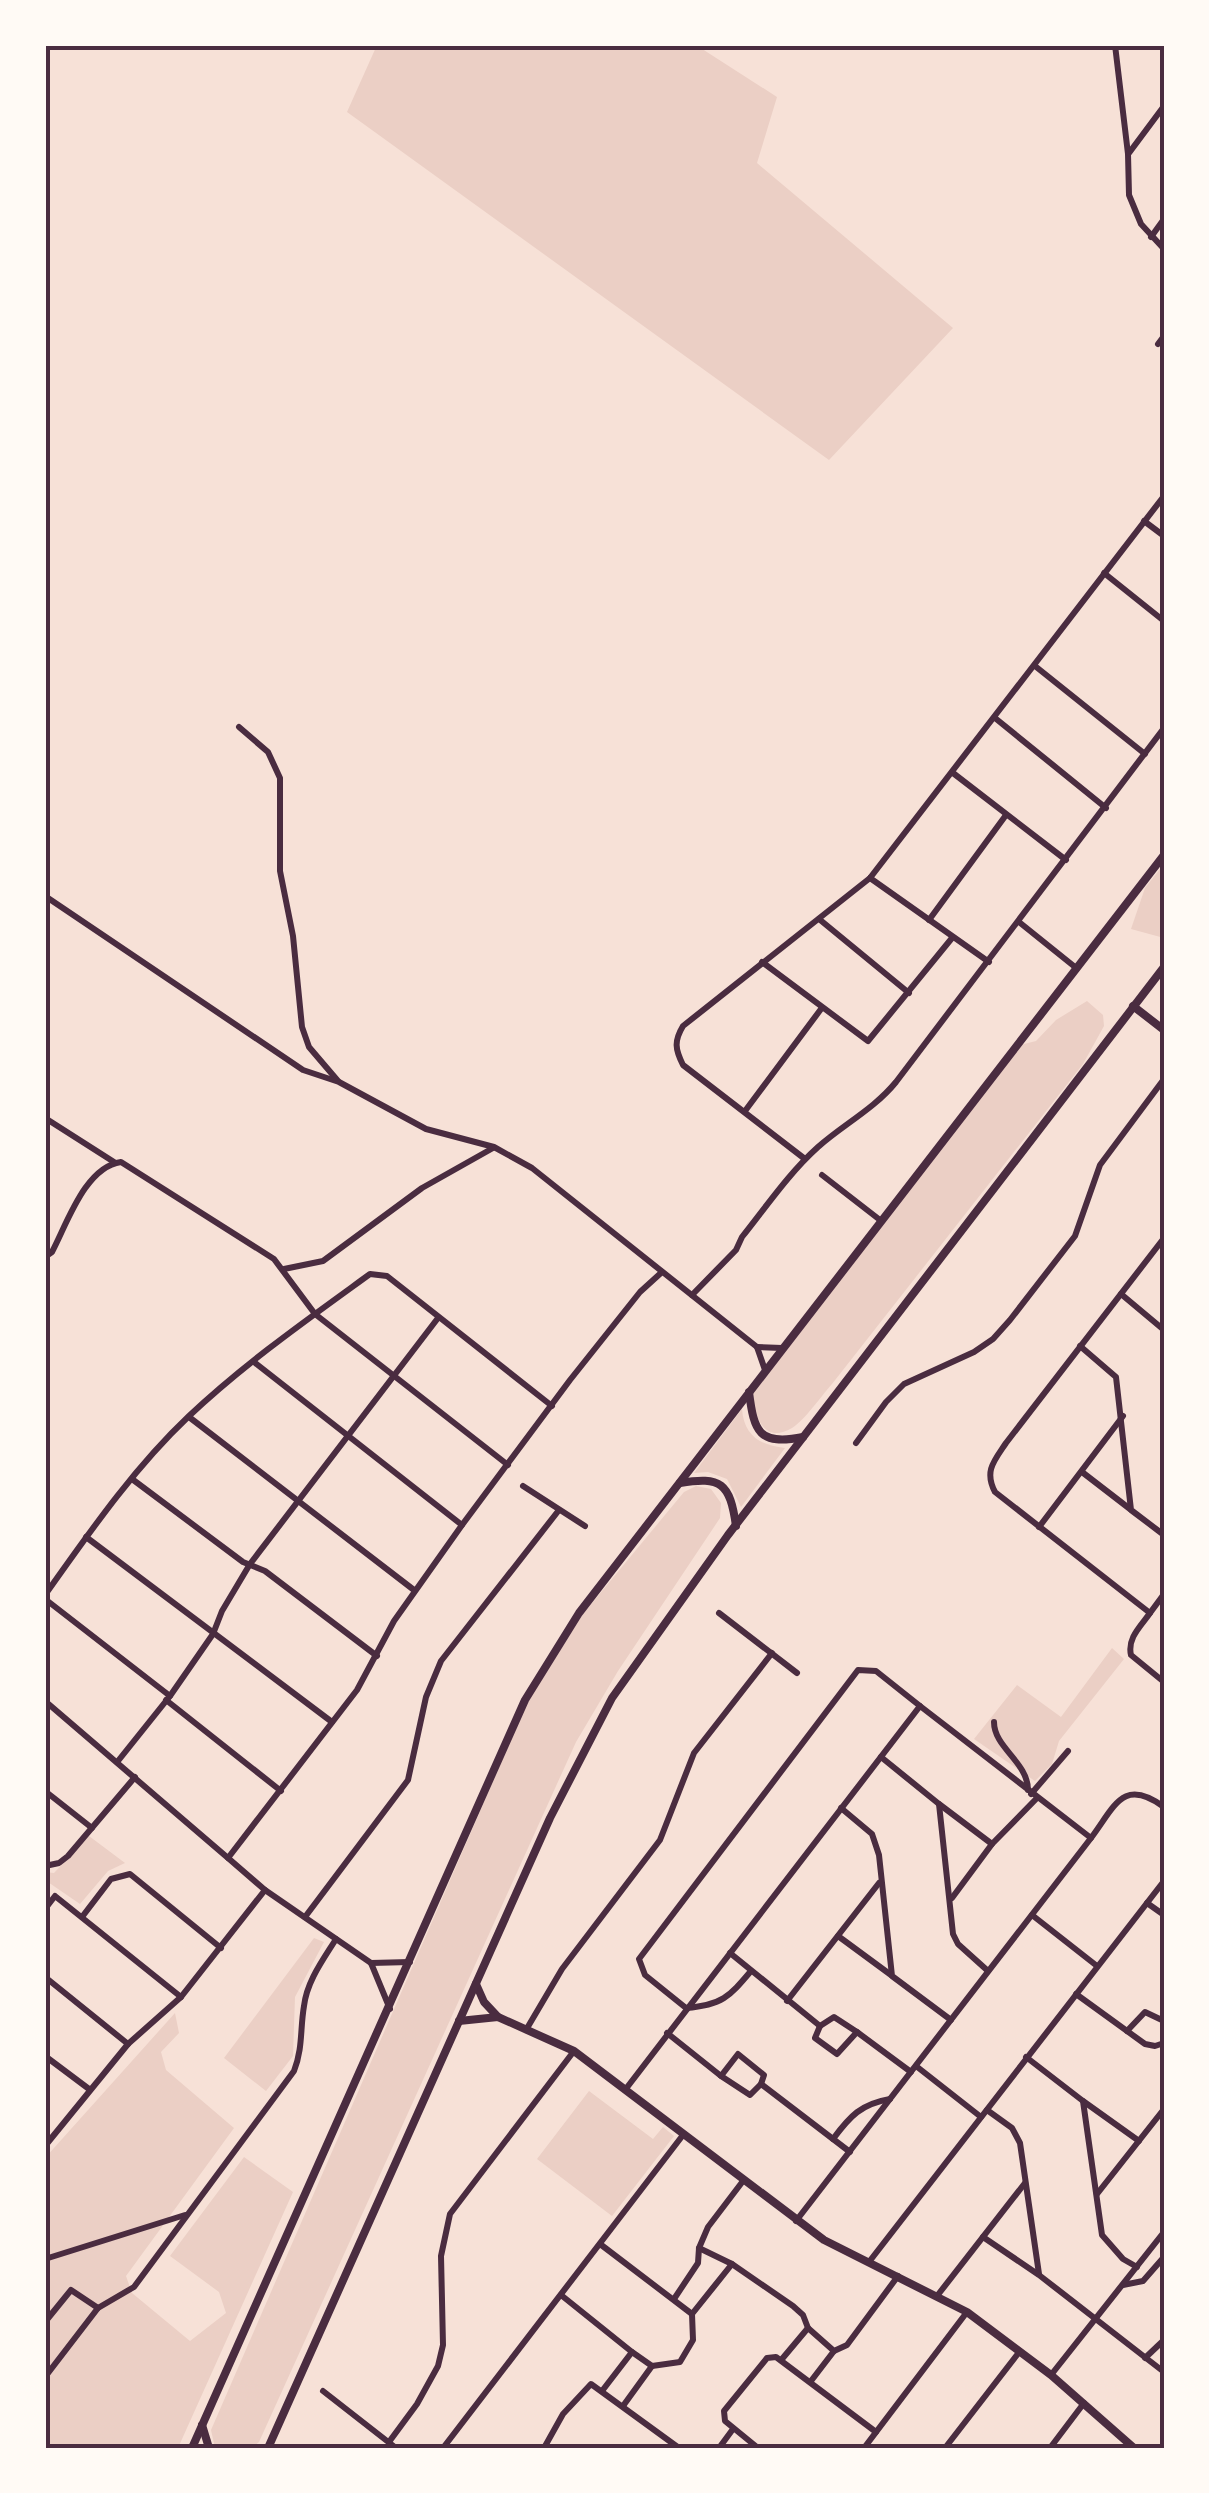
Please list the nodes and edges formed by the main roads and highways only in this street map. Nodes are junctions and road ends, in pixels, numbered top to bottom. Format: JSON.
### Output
{"nodes":[{"id":1,"x":1164,"y":854,"type":"edge"},
{"id":2,"x":1164,"y":967,"type":"edge"},
{"id":3,"x":1134,"y":1006,"type":"junction"},
{"id":4,"x":1164,"y":1030,"type":"edge"},
{"id":5,"x":749,"y":1392,"type":"junction"},
{"id":6,"x":803,"y":1438,"type":"junction"},
{"id":7,"x":680,"y":1483,"type":"junction"},
{"id":8,"x":736,"y":1526,"type":"junction"},
{"id":9,"x":476,"y":1984,"type":"junction"},
{"id":10,"x":498,"y":2017,"type":"junction"},
{"id":11,"x":459,"y":2020,"type":"junction"},
{"id":12,"x":202,"y":2425,"type":"junction"},
{"id":13,"x":192,"y":2448,"type":"edge"},
{"id":14,"x":208,"y":2448,"type":"edge"},
{"id":15,"x":268,"y":2448,"type":"edge"},
{"id":16,"x":1134,"y":2448,"type":"edge"}],
"edges":[{"from":1,"to":5,"type":"main road"},
{"from":2,"to":3,"type":"main road"},
{"from":3,"to":4,"type":"main road"},
{"from":3,"to":6,"type":"main road"},
{"from":5,"to":6,"type":"main road"},
{"from":5,"to":7,"type":"main road"},
{"from":6,"to":8,"type":"main road"},
{"from":7,"to":8,"type":"main road"},
{"from":7,"to":12,"type":"main road"},
{"from":8,"to":9,"type":"main road"},
{"from":9,"to":10,"type":"main road"},
{"from":9,"to":11,"type":"main road"},
{"from":10,"to":11,"type":"main road"},
{"from":10,"to":16,"type":"main road"},
{"from":11,"to":15,"type":"main road"},
{"from":12,"to":13,"type":"main road"},
{"from":12,"to":14,"type":"main road"}]}
